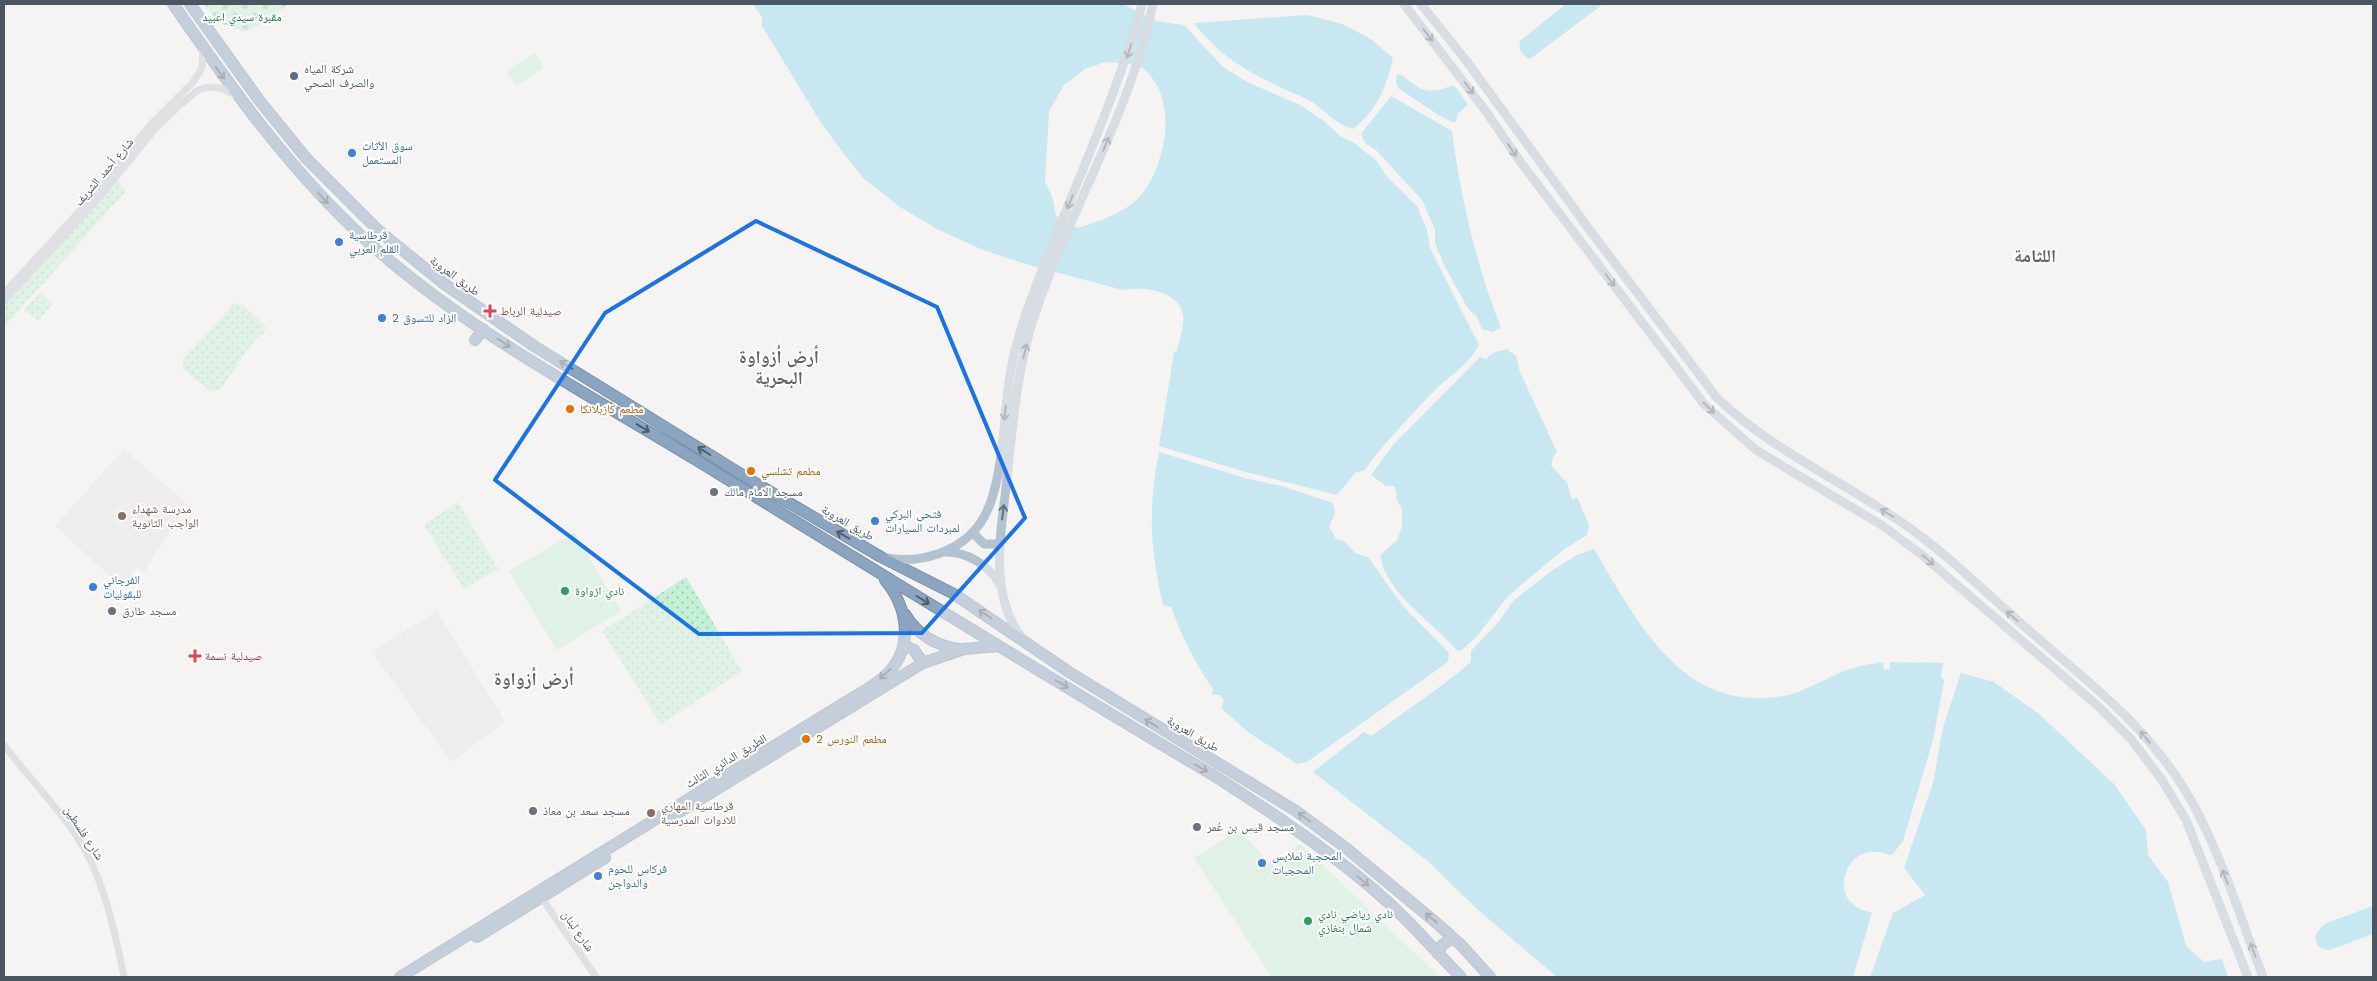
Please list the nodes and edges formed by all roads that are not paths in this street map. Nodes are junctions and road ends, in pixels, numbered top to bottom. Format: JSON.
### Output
{"nodes":[{"id":1,"x":173,"y":4,"type":"edge"},
{"id":2,"x":190,"y":4,"type":"edge"},
{"id":3,"x":1142,"y":4,"type":"edge"},
{"id":4,"x":1153,"y":4,"type":"edge"},
{"id":5,"x":1404,"y":4,"type":"edge"},
{"id":6,"x":1421,"y":4,"type":"edge"},
{"id":7,"x":203,"y":47,"type":"junction"},
{"id":8,"x":194,"y":81,"type":"junction"},
{"id":9,"x":200,"y":89,"type":"junction"},
{"id":10,"x":236,"y":95,"type":"junction"},
{"id":11,"x":1042,"y":284,"type":"junction"},
{"id":12,"x":4,"y":293,"type":"edge"},
{"id":13,"x":4,"y":301,"type":"edge"},
{"id":14,"x":484,"y":329,"type":"junction"},
{"id":15,"x":475,"y":340,"type":"dead end"},
{"id":16,"x":973,"y":533,"type":"junction"},
{"id":17,"x":1000,"y":544,"type":"junction"},
{"id":18,"x":942,"y":552,"type":"junction"},
{"id":19,"x":881,"y":557,"type":"junction"},
{"id":20,"x":876,"y":571,"type":"junction"},
{"id":21,"x":1001,"y":588,"type":"junction"},
{"id":22,"x":966,"y":602,"type":"junction"},
{"id":23,"x":903,"y":611,"type":"junction"},
{"id":24,"x":956,"y":620,"type":"junction"},
{"id":25,"x":2027,"y":629,"type":"junction"},
{"id":26,"x":2019,"y":639,"type":"junction"},
{"id":27,"x":1025,"y":642,"type":"junction"},
{"id":28,"x":904,"y":645,"type":"junction"},
{"id":29,"x":999,"y":646,"type":"junction"},
{"id":30,"x":964,"y":649,"type":"junction"},
{"id":31,"x":2060,"y":656,"type":"junction"},
{"id":32,"x":923,"y":663,"type":"junction"},
{"id":33,"x":2051,"y":665,"type":"junction"},
{"id":34,"x":4,"y":745,"type":"edge"},
{"id":35,"x":540,"y":895,"type":"junction"},
{"id":36,"x":1453,"y":938,"type":"junction"},
{"id":37,"x":1438,"y":954,"type":"junction"},
{"id":38,"x":124,"y":977,"type":"edge"},
{"id":39,"x":400,"y":977,"type":"edge"},
{"id":40,"x":412,"y":977,"type":"edge"},
{"id":41,"x":596,"y":977,"type":"edge"},
{"id":42,"x":1461,"y":977,"type":"edge"},
{"id":43,"x":1490,"y":977,"type":"edge"},
{"id":44,"x":2248,"y":977,"type":"edge"},
{"id":45,"x":2263,"y":977,"type":"edge"}],
"edges":[{"from":1,"to":7,"type":"highway","name":"طريق العروبة"},
{"from":19,"to":2,"type":"highway","name":"طريق العروبة","one_way":true},
{"from":3,"to":11,"type":"main road","one_way":true},
{"from":11,"to":4,"type":"main road","one_way":true},
{"from":5,"to":26,"type":"main road","one_way":true},
{"from":25,"to":6,"type":"main road","one_way":true},
{"from":7,"to":8,"type":"street","name":"شارع أحمد الشريف"},
{"from":7,"to":10,"type":"highway","name":"طريق العروبة","one_way":true},
{"from":8,"to":9,"type":"street"},
{"from":8,"to":12,"type":"street","name":"شارع أحمد الشريف"},
{"from":9,"to":10,"type":"street"},
{"from":9,"to":13,"type":"street","name":"شارع أحمد الشريف"},
{"from":10,"to":14,"type":"highway","name":"طريق العروبة","one_way":true},
{"from":11,"to":16,"type":"main road","one_way":true},
{"from":17,"to":11,"type":"main road","one_way":true},
{"from":14,"to":15,"type":"highway"},
{"from":14,"to":20,"type":"highway","name":"طريق العروبة","one_way":true},
{"from":16,"to":17,"type":"main road"},
{"from":16,"to":18,"type":"main road"},
{"from":17,"to":21,"type":"main road"},
{"from":18,"to":19,"type":"main road"},
{"from":18,"to":21,"type":"main road"},
{"from":19,"to":22,"type":"highway","name":"طريق العروبة"},
{"from":20,"to":23,"type":"highway","name":"الطريق الدائري الثالث"},
{"from":20,"to":24,"type":"highway","name":"طريق العروبة","one_way":true},
{"from":21,"to":27,"type":"main road"},
{"from":22,"to":24,"type":"highway"},
{"from":27,"to":22,"type":"highway","name":"طريق العروبة","one_way":true},
{"from":23,"to":28,"type":"highway","name":"الطريق الدائري الثالث"},
{"from":23,"to":30,"type":"highway"},
{"from":24,"to":29,"type":"highway","name":"طريق العروبة"},
{"from":25,"to":26,"type":"main road"},
{"from":25,"to":31,"type":"main road"},
{"from":26,"to":33,"type":"main road"},
{"from":36,"to":27,"type":"highway","name":"طريق العروبة","one_way":true},
{"from":28,"to":32,"type":"highway"},
{"from":28,"to":35,"type":"highway","name":"الطريق الدائري الثالث","one_way":true},
{"from":29,"to":30,"type":"highway","name":"الطريق الدائري الثالث"},
{"from":29,"to":37,"type":"highway","name":"طريق العروبة","one_way":true},
{"from":30,"to":32,"type":"highway","name":"الطريق الدائري الثالث"},
{"from":31,"to":33,"type":"main road"},
{"from":45,"to":31,"type":"main road","one_way":true},
{"from":32,"to":35,"type":"highway","name":"الطريق الدائري الثالث"},
{"from":33,"to":44,"type":"main road"},
{"from":34,"to":38,"type":"street","name":"شارع فلسطين"},
{"from":35,"to":39,"type":"highway","name":"الطريق الدائري الثالث"},
{"from":35,"to":40,"type":"highway","name":"الطريق الدائري الثالث"},
{"from":35,"to":41,"type":"street","name":"شارع لبنان"},
{"from":36,"to":37,"type":"highway"},
{"from":36,"to":43,"type":"highway","name":"طريق العروبة"},
{"from":37,"to":42,"type":"highway","name":"طريق العروبة"}]}
